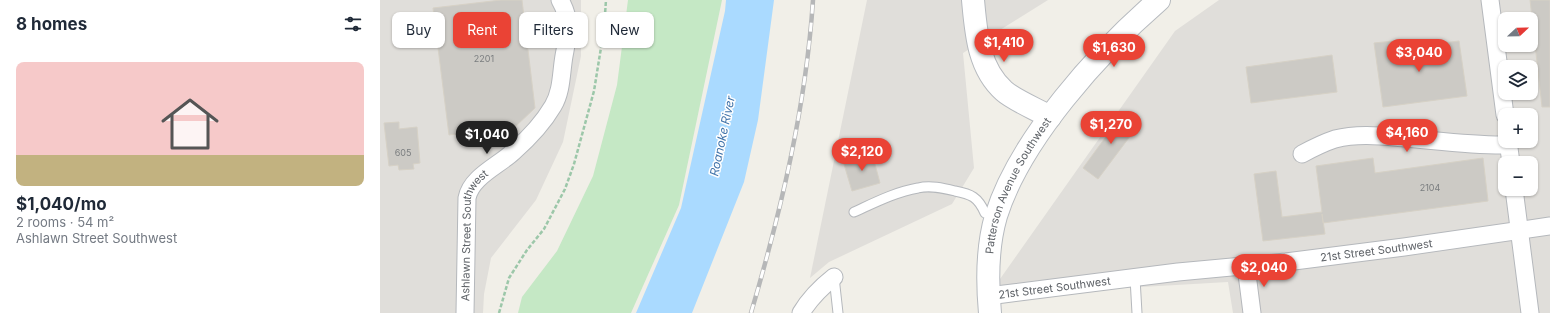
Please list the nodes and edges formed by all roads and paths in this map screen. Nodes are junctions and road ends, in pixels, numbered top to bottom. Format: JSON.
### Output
{"nodes":[{"id":1,"x":560,"y":0,"type":"edge"},
{"id":2,"x":606,"y":0,"type":"edge"},
{"id":3,"x":973,"y":0,"type":"edge"},
{"id":4,"x":1159,"y":0,"type":"edge"},
{"id":5,"x":1490,"y":0,"type":"edge"},
{"id":6,"x":1504,"y":108,"type":"edge"},
{"id":7,"x":1050,"y":117,"type":"junction"},
{"id":8,"x":1498,"y":145,"type":"edge"},
{"id":9,"x":1302,"y":154,"type":"dead end"},
{"id":10,"x":1515,"y":196,"type":"edge"},
{"id":11,"x":854,"y":212,"type":"dead end"},
{"id":12,"x":990,"y":215,"type":"junction"},
{"id":13,"x":1550,"y":226,"type":"edge"},
{"id":14,"x":1519,"y":230,"type":"junction"},
{"id":15,"x":1246,"y":266,"type":"junction"},
{"id":16,"x":834,"y":278,"type":"joint"},
{"id":17,"x":1135,"y":278,"type":"junction"},
{"id":18,"x":989,"y":304,"type":"edge"},
{"id":19,"x":465,"y":313,"type":"edge"},
{"id":20,"x":499,"y":313,"type":"edge"},
{"id":21,"x":801,"y":313,"type":"edge"},
{"id":22,"x":838,"y":313,"type":"edge"},
{"id":23,"x":1137,"y":313,"type":"edge"},
{"id":24,"x":1252,"y":313,"type":"edge"},
{"id":25,"x":1530,"y":313,"type":"edge"}],
"edges":[{"from":1,"to":19,"type":"street","name":"Ashlawn Street Southwest"},
{"from":2,"to":20,"type":"path"},
{"from":3,"to":7,"type":"main road","name":"Patterson Avenue Southwest"},
{"from":4,"to":7,"type":"main road"},
{"from":5,"to":6,"type":"street"},
{"from":7,"to":12,"type":"main road","name":"Patterson Avenue Southwest"},
{"from":8,"to":9,"type":"street"},
{"from":10,"to":14,"type":"street"},
{"from":11,"to":12,"type":"lane"},
{"from":12,"to":18,"type":"main road","name":"Patterson Avenue Southwest"},
{"from":13,"to":14,"type":"street","name":"21st Street Southwest"},
{"from":14,"to":15,"type":"street","name":"21st Street Southwest"},
{"from":14,"to":25,"type":"street"},
{"from":15,"to":17,"type":"street","name":"21st Street Southwest"},
{"from":15,"to":24,"type":"street"},
{"from":16,"to":21,"type":"street"},
{"from":16,"to":22,"type":"lane"},
{"from":17,"to":18,"type":"street","name":"21st Street Southwest"},
{"from":17,"to":23,"type":"lane"}]}
